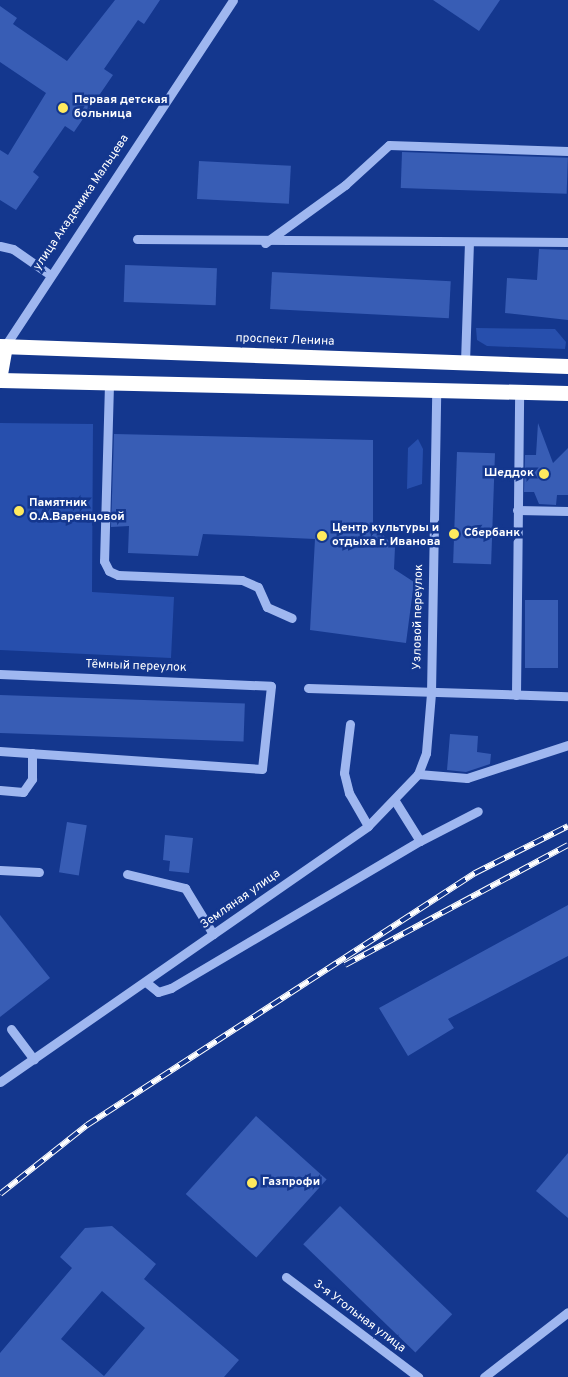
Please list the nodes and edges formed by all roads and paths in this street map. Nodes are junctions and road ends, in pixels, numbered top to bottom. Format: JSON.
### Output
{"nodes":[{"id":1,"x":233,"y":0,"type":"edge"},
{"id":2,"x":568,"y":151,"type":"edge"},
{"id":3,"x":136,"y":240,"type":"dead end"},
{"id":4,"x":469,"y":242,"type":"junction"},
{"id":5,"x":568,"y":242,"type":"edge"},
{"id":6,"x":264,"y":243,"type":"junction"},
{"id":7,"x":0,"y":246,"type":"edge"},
{"id":8,"x":49,"y":274,"type":"junction"},
{"id":9,"x":2,"y":346,"type":"edge"},
{"id":10,"x":465,"y":362,"type":"junction"},
{"id":11,"x":568,"y":366,"type":"edge"},
{"id":12,"x":0,"y":374,"type":"edge"},
{"id":13,"x":0,"y":380,"type":"edge"},
{"id":14,"x":109,"y":384,"type":"junction"},
{"id":15,"x":436,"y":392,"type":"junction"},
{"id":16,"x":519,"y":393,"type":"junction"},
{"id":17,"x":568,"y":393,"type":"edge"},
{"id":18,"x":517,"y":510,"type":"junction"},
{"id":19,"x":568,"y":511,"type":"edge"},
{"id":20,"x":292,"y":618,"type":"dead end"},
{"id":21,"x":0,"y":674,"type":"edge"},
{"id":22,"x":308,"y":688,"type":"dead end"},
{"id":23,"x":431,"y":693,"type":"junction"},
{"id":24,"x":516,"y":695,"type":"junction"},
{"id":25,"x":568,"y":696,"type":"edge"},
{"id":26,"x":350,"y":724,"type":"dead end"},
{"id":27,"x":568,"y":745,"type":"edge"},
{"id":28,"x":0,"y":751,"type":"edge"},
{"id":29,"x":32,"y":753,"type":"junction"},
{"id":30,"x":418,"y":774,"type":"junction"},
{"id":31,"x":0,"y":790,"type":"edge"},
{"id":32,"x":395,"y":801,"type":"junction"},
{"id":33,"x":478,"y":811,"type":"dead end"},
{"id":34,"x":368,"y":826,"type":"junction"},
{"id":35,"x":420,"y":841,"type":"junction"},
{"id":36,"x":0,"y":870,"type":"edge"},
{"id":37,"x":38,"y":872,"type":"dead end"},
{"id":38,"x":127,"y":874,"type":"dead end"},
{"id":39,"x":213,"y":934,"type":"junction"},
{"id":40,"x":148,"y":983,"type":"junction"},
{"id":41,"x":10,"y":1030,"type":"dead end"},
{"id":42,"x":34,"y":1059,"type":"junction"},
{"id":43,"x":0,"y":1082,"type":"edge"},
{"id":44,"x":286,"y":1277,"type":"dead end"},
{"id":45,"x":568,"y":1312,"type":"edge"},
{"id":46,"x":418,"y":1377,"type":"edge"},
{"id":47,"x":484,"y":1377,"type":"edge"}],
"edges":[{"from":1,"to":8,"type":"street","name":"улица Академика Мальцева"},
{"from":2,"to":6,"type":"street"},
{"from":3,"to":6,"type":"street"},
{"from":4,"to":5,"type":"street"},
{"from":4,"to":6,"type":"street"},
{"from":4,"to":10,"type":"street"},
{"from":7,"to":8,"type":"street"},
{"from":8,"to":9,"type":"street","name":"улица Академика Мальцева"},
{"from":9,"to":10,"type":"highway","name":"проспект Ленина"},
{"from":9,"to":12,"type":"highway"},
{"from":10,"to":11,"type":"highway","name":"проспект Ленина"},
{"from":13,"to":14,"type":"highway"},
{"from":14,"to":15,"type":"highway"},
{"from":14,"to":20,"type":"street"},
{"from":15,"to":16,"type":"highway"},
{"from":15,"to":23,"type":"street","name":"Узловой переулок"},
{"from":16,"to":17,"type":"highway"},
{"from":16,"to":18,"type":"street"},
{"from":18,"to":19,"type":"street"},
{"from":18,"to":24,"type":"street"},
{"from":21,"to":29,"type":"street","name":"Тёмный переулок"},
{"from":22,"to":23,"type":"street"},
{"from":23,"to":24,"type":"street"},
{"from":23,"to":30,"type":"street","name":"Земляная улица"},
{"from":24,"to":25,"type":"street"},
{"from":26,"to":34,"type":"street"},
{"from":27,"to":30,"type":"street"},
{"from":28,"to":29,"type":"street"},
{"from":29,"to":31,"type":"street"},
{"from":30,"to":32,"type":"street","name":"Земляная улица"},
{"from":32,"to":34,"type":"street","name":"Земляная улица"},
{"from":32,"to":35,"type":"street"},
{"from":33,"to":35,"type":"street"},
{"from":34,"to":39,"type":"street","name":"Земляная улица"},
{"from":35,"to":40,"type":"street"},
{"from":36,"to":37,"type":"street"},
{"from":38,"to":39,"type":"street"},
{"from":39,"to":40,"type":"street","name":"Земляная улица"},
{"from":40,"to":42,"type":"street","name":"Земляная улица"},
{"from":41,"to":42,"type":"street"},
{"from":42,"to":43,"type":"street","name":"Земляная улица"},
{"from":44,"to":46,"type":"street","name":"3-я Угольная улица"},
{"from":45,"to":47,"type":"street"}]}
